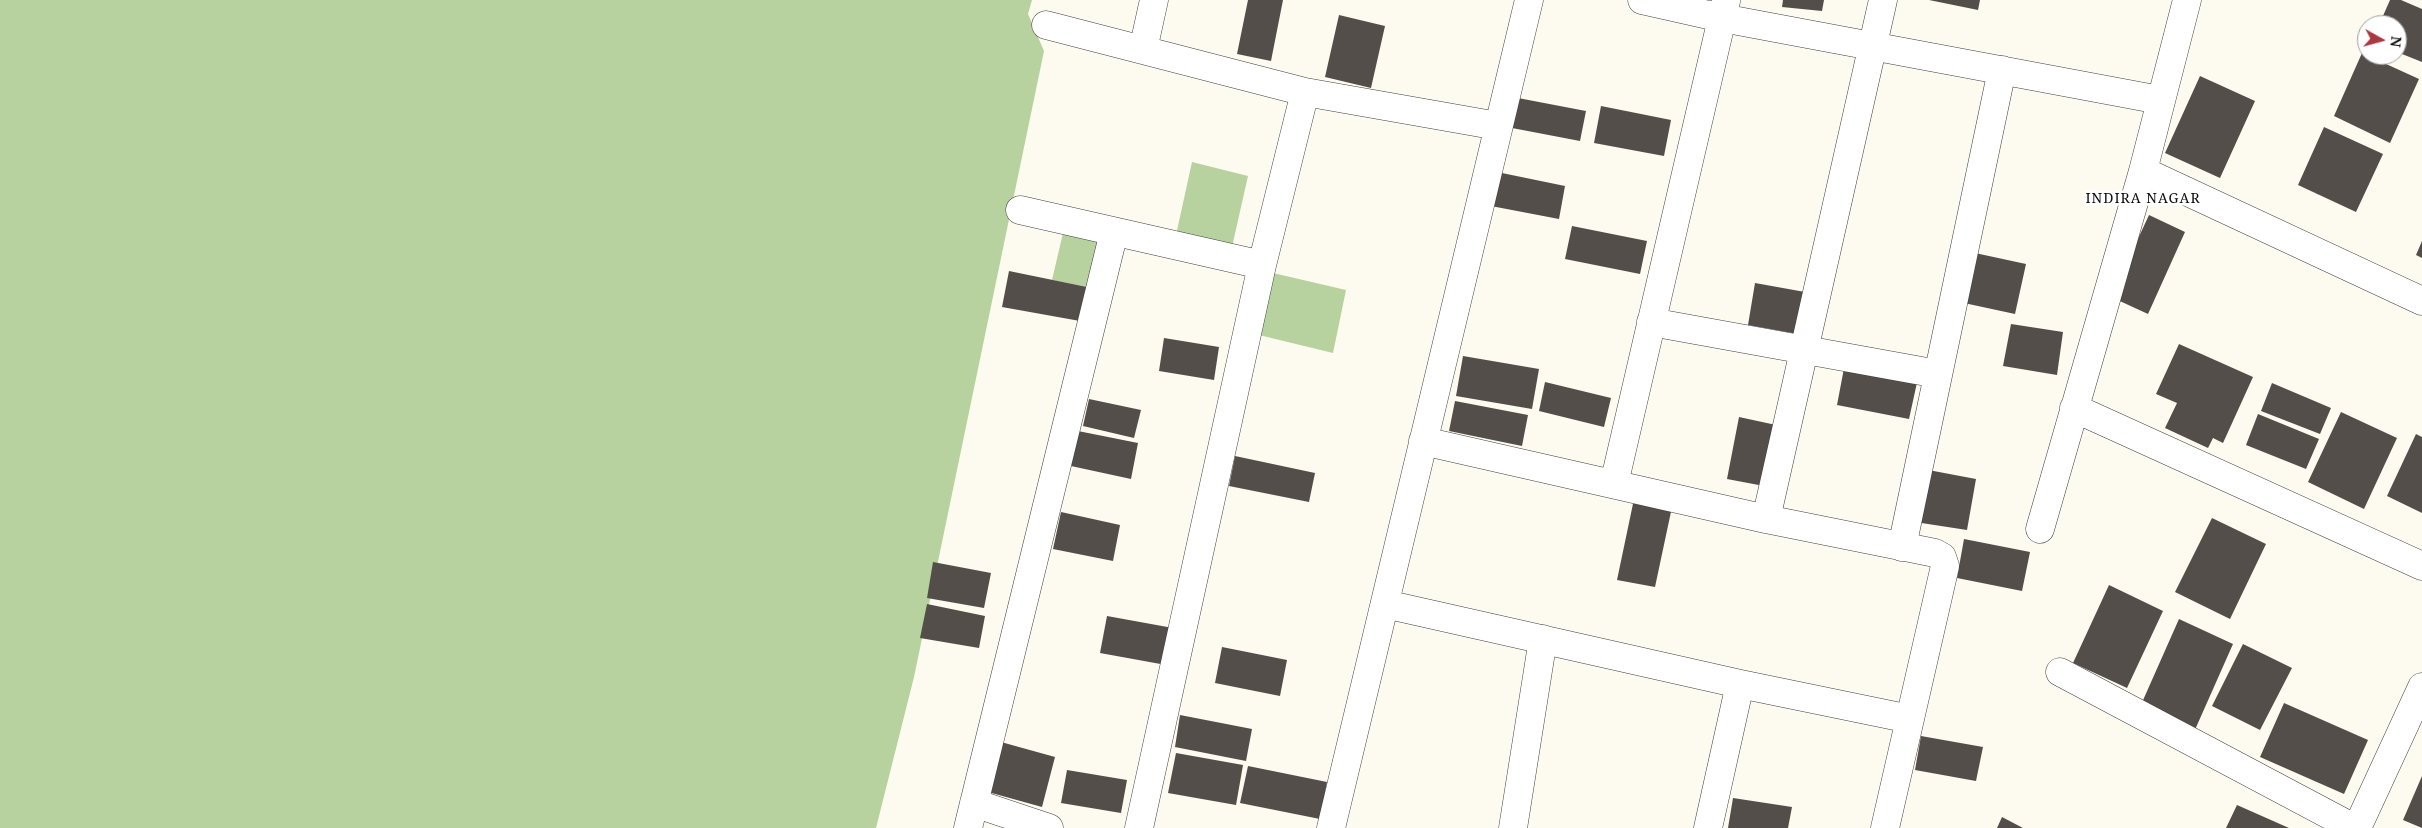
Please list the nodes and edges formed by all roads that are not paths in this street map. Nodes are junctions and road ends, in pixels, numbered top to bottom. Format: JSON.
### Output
{"nodes":[{"id":1,"x":1154,"y":0,"type":"edge"},
{"id":2,"x":1529,"y":0,"type":"edge"},
{"id":3,"x":1642,"y":0,"type":"edge"},
{"id":4,"x":1883,"y":0,"type":"edge"},
{"id":5,"x":2187,"y":0,"type":"edge"},
{"id":6,"x":1724,"y":9,"type":"edge"},
{"id":7,"x":1046,"y":25,"type":"dead end"},
{"id":8,"x":1872,"y":46,"type":"junction"},
{"id":9,"x":1143,"y":50,"type":"junction"},
{"id":10,"x":2002,"y":70,"type":"junction"},
{"id":11,"x":1305,"y":92,"type":"junction"},
{"id":12,"x":2160,"y":100,"type":"junction"},
{"id":13,"x":1498,"y":126,"type":"junction"},
{"id":14,"x":2143,"y":171,"type":"junction"},
{"id":15,"x":1020,"y":210,"type":"dead end"},
{"id":16,"x":1114,"y":232,"type":"junction"},
{"id":17,"x":1262,"y":265,"type":"junction"},
{"id":18,"x":2422,"y":301,"type":"edge"},
{"id":19,"x":1651,"y":322,"type":"junction"},
{"id":20,"x":1803,"y":350,"type":"junction"},
{"id":21,"x":1938,"y":374,"type":"junction"},
{"id":22,"x":2074,"y":408,"type":"junction"},
{"id":23,"x":1424,"y":441,"type":"junction"},
{"id":24,"x":1614,"y":484,"type":"junction"},
{"id":25,"x":1766,"y":519,"type":"junction"},
{"id":26,"x":2040,"y":530,"type":"dead end"},
{"id":27,"x":1902,"y":547,"type":"junction"},
{"id":28,"x":2422,"y":566,"type":"edge"},
{"id":29,"x":1385,"y":604,"type":"junction"},
{"id":30,"x":1543,"y":639,"type":"junction"},
{"id":31,"x":2060,"y":672,"type":"dead end"},
{"id":32,"x":1740,"y":684,"type":"junction"},
{"id":33,"x":2422,"y":687,"type":"edge"},
{"id":34,"x":1910,"y":719,"type":"junction"},
{"id":35,"x":971,"y":816,"type":"edge"},
{"id":36,"x":1049,"y":828,"type":"edge"},
{"id":37,"x":1139,"y":828,"type":"edge"},
{"id":38,"x":1332,"y":828,"type":"edge"},
{"id":39,"x":1513,"y":828,"type":"edge"},
{"id":40,"x":1708,"y":828,"type":"edge"},
{"id":41,"x":1885,"y":828,"type":"edge"},
{"id":42,"x":2356,"y":828,"type":"edge"}],
"edges":[{"from":1,"to":9,"type":"street"},
{"from":2,"to":13,"type":"street"},
{"from":3,"to":6,"type":"street"},
{"from":4,"to":8,"type":"street"},
{"from":5,"to":12,"type":"street"},
{"from":6,"to":8,"type":"street"},
{"from":6,"to":19,"type":"street"},
{"from":7,"to":9,"type":"street"},
{"from":8,"to":10,"type":"street"},
{"from":8,"to":20,"type":"street"},
{"from":9,"to":11,"type":"street"},
{"from":10,"to":12,"type":"street"},
{"from":10,"to":21,"type":"street"},
{"from":11,"to":13,"type":"street"},
{"from":11,"to":17,"type":"street"},
{"from":12,"to":14,"type":"street"},
{"from":13,"to":23,"type":"street"},
{"from":14,"to":18,"type":"street"},
{"from":14,"to":22,"type":"street"},
{"from":15,"to":16,"type":"street"},
{"from":16,"to":17,"type":"street"},
{"from":16,"to":35,"type":"street"},
{"from":17,"to":37,"type":"street"},
{"from":19,"to":20,"type":"street"},
{"from":19,"to":24,"type":"street"},
{"from":20,"to":21,"type":"street"},
{"from":20,"to":25,"type":"street"},
{"from":21,"to":27,"type":"street"},
{"from":22,"to":26,"type":"street"},
{"from":22,"to":28,"type":"street"},
{"from":23,"to":24,"type":"street"},
{"from":23,"to":29,"type":"street"},
{"from":24,"to":25,"type":"street"},
{"from":25,"to":27,"type":"street"},
{"from":27,"to":34,"type":"street"},
{"from":29,"to":30,"type":"street"},
{"from":29,"to":38,"type":"street"},
{"from":30,"to":32,"type":"street"},
{"from":30,"to":39,"type":"street"},
{"from":31,"to":42,"type":"street"},
{"from":32,"to":34,"type":"street"},
{"from":32,"to":40,"type":"street"},
{"from":33,"to":42,"type":"street"},
{"from":34,"to":41,"type":"street"},
{"from":35,"to":36,"type":"street"}]}
